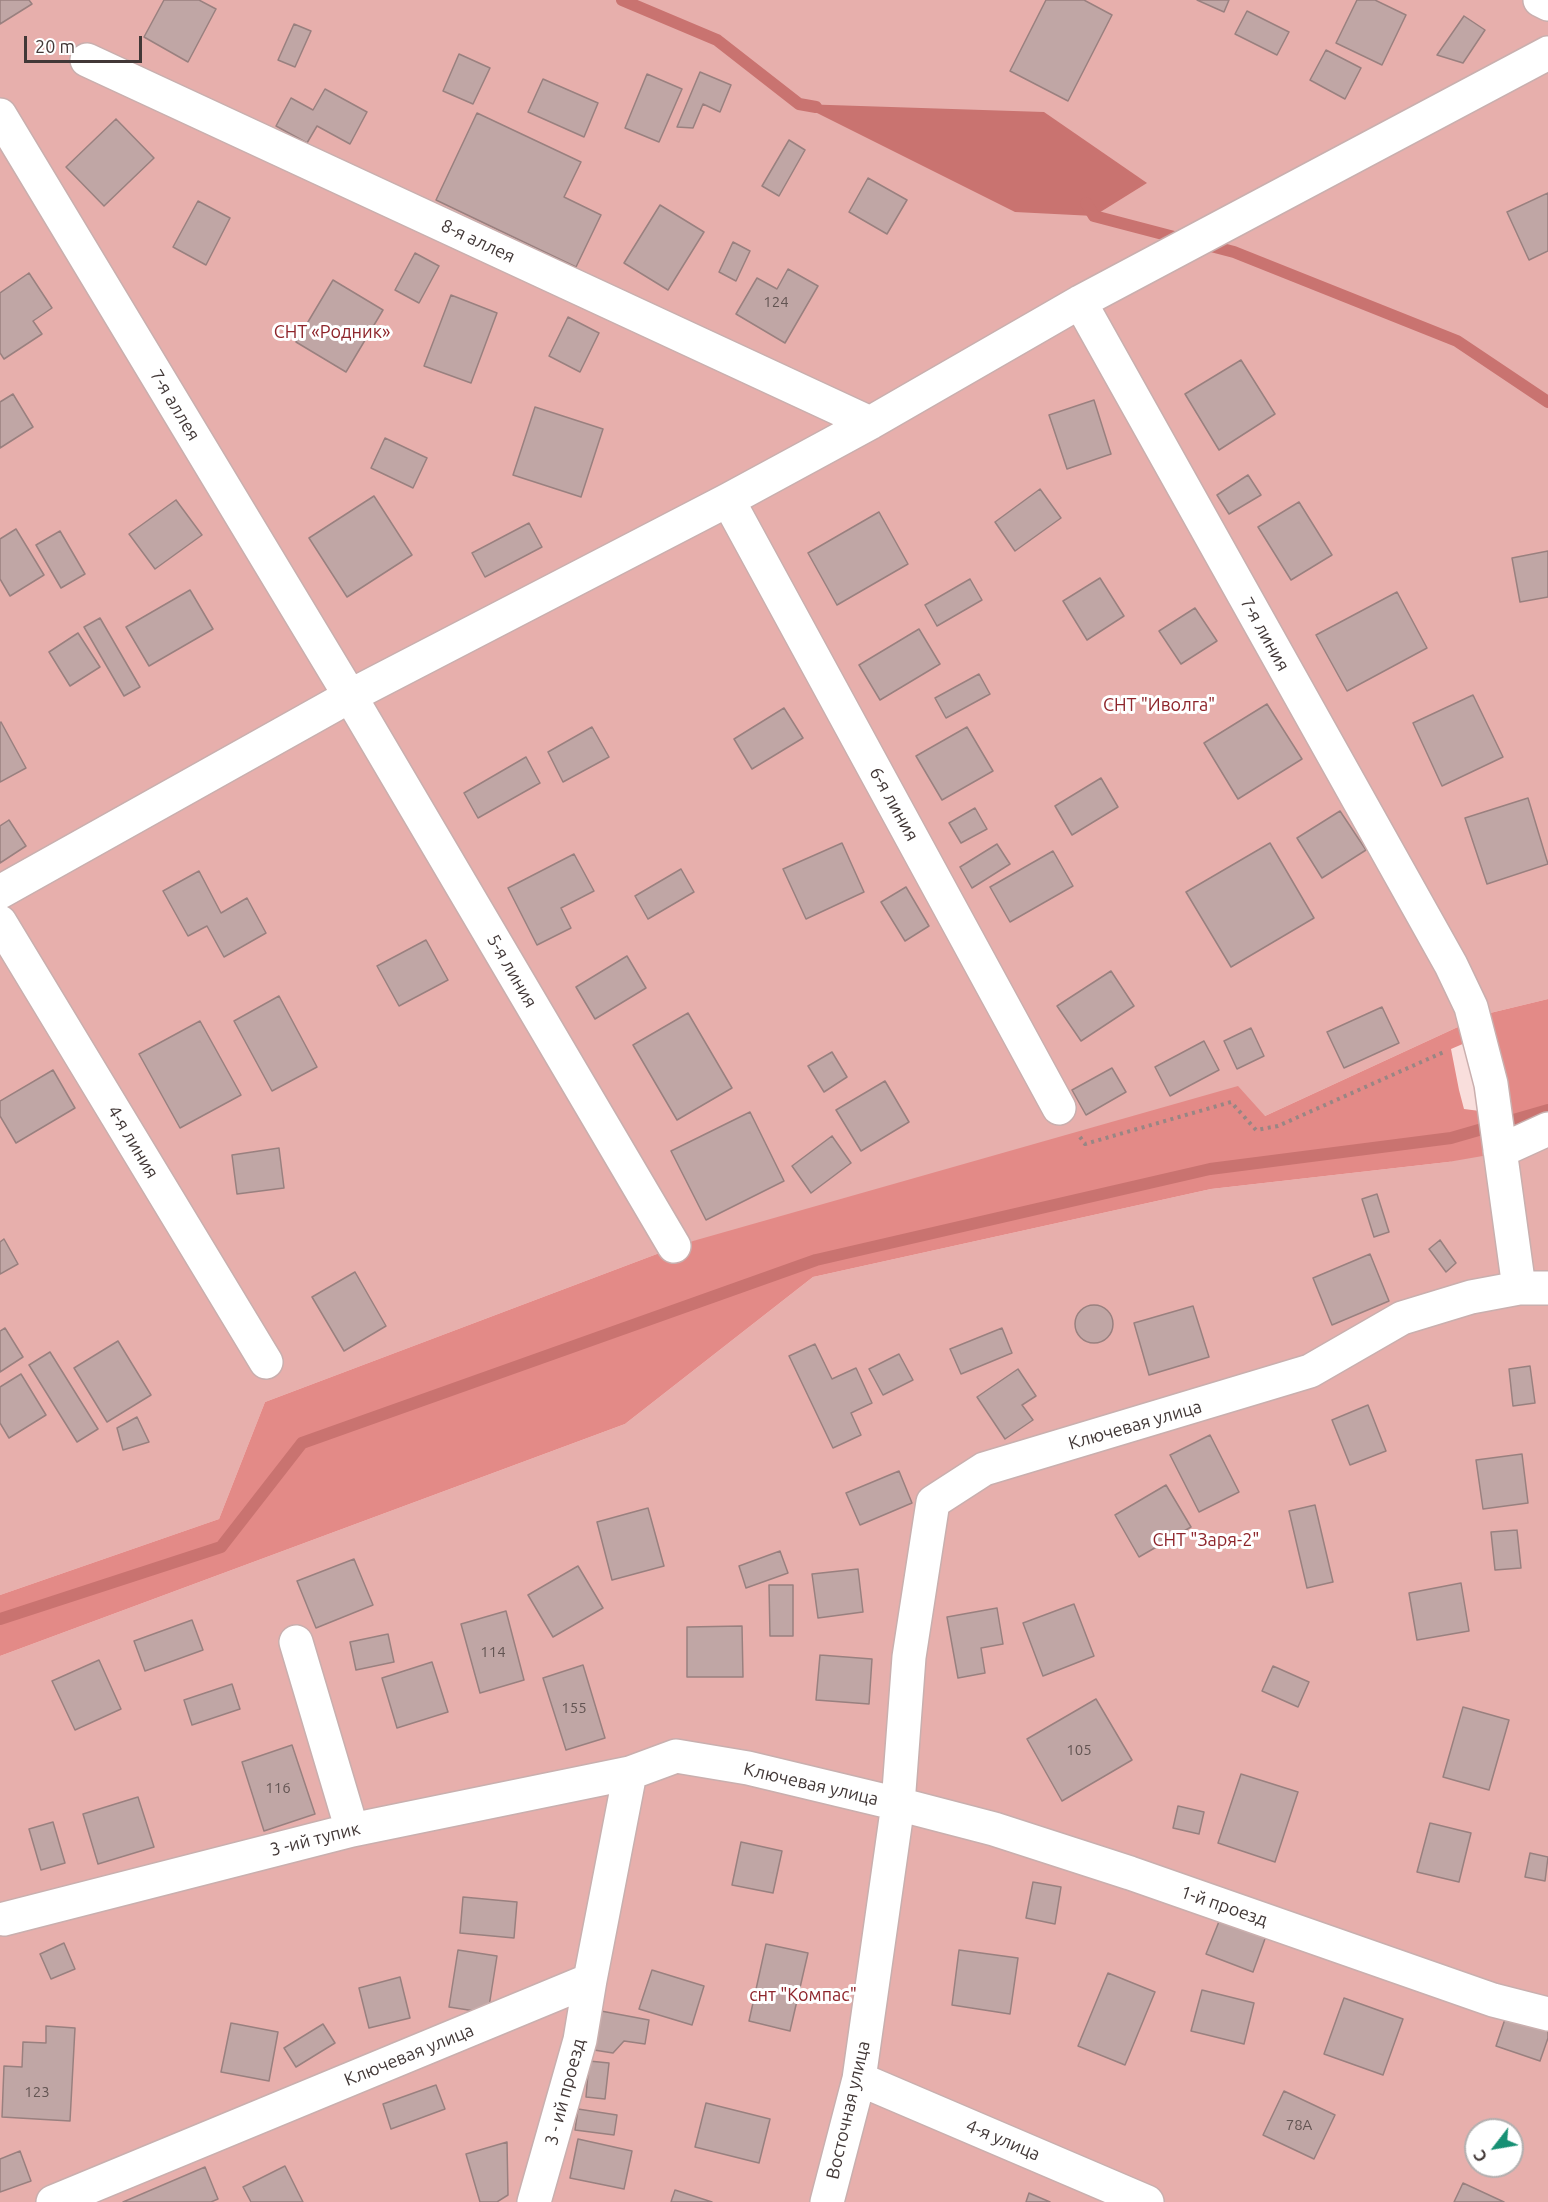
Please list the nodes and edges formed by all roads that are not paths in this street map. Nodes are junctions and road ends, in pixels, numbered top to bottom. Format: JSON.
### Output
{"nodes":[{"id":1,"x":1540,"y":0,"type":"edge"},
{"id":2,"x":1548,"y":4,"type":"edge"},
{"id":3,"x":1548,"y":53,"type":"edge"},
{"id":4,"x":87,"y":60,"type":"dead end"},
{"id":5,"x":0,"y":115,"type":"edge"},
{"id":6,"x":1080,"y":302,"type":"junction"},
{"id":7,"x":870,"y":423,"type":"junction"},
{"id":8,"x":728,"y":500,"type":"junction"},
{"id":9,"x":350,"y":696,"type":"junction"},
{"id":10,"x":0,"y":892,"type":"edge"},
{"id":11,"x":0,"y":922,"type":"edge"},
{"id":12,"x":1059,"y":1108,"type":"road end"},
{"id":13,"x":1548,"y":1130,"type":"edge"},
{"id":14,"x":1498,"y":1135,"type":"junction"},
{"id":15,"x":674,"y":1246,"type":"dead end"},
{"id":16,"x":1533,"y":1288,"type":"edge"},
{"id":17,"x":266,"y":1362,"type":"dead end"},
{"id":18,"x":296,"y":1642,"type":"dead end"},
{"id":19,"x":630,"y":1773,"type":"junction"},
{"id":20,"x":898,"y":1804,"type":"junction"},
{"id":21,"x":352,"y":1830,"type":"junction"},
{"id":22,"x":4,"y":1919,"type":"dead end"},
{"id":23,"x":590,"y":1980,"type":"junction"},
{"id":24,"x":1548,"y":2014,"type":"edge"},
{"id":25,"x":860,"y":2079,"type":"junction"},
{"id":26,"x":53,"y":2202,"type":"edge"},
{"id":27,"x":534,"y":2202,"type":"edge"},
{"id":28,"x":827,"y":2202,"type":"edge"},
{"id":29,"x":1147,"y":2202,"type":"edge"}],
"edges":[{"from":1,"to":2,"type":"street"},
{"from":3,"to":6,"type":"street"},
{"from":4,"to":7,"type":"street","name":"8-я аллея"},
{"from":5,"to":9,"type":"street","name":"7-я аллея"},
{"from":6,"to":7,"type":"street"},
{"from":6,"to":14,"type":"street","name":"7-я линия"},
{"from":7,"to":8,"type":"street"},
{"from":8,"to":9,"type":"street"},
{"from":8,"to":12,"type":"street","name":"6-я линия"},
{"from":9,"to":10,"type":"street"},
{"from":9,"to":15,"type":"street","name":"5-я линия"},
{"from":11,"to":17,"type":"street","name":"4-я линия"},
{"from":13,"to":14,"type":"street"},
{"from":14,"to":16,"type":"street","name":"7-я линия"},
{"from":16,"to":20,"type":"street","name":"Ключевая улица"},
{"from":18,"to":21,"type":"street"},
{"from":19,"to":20,"type":"street","name":"Ключевая улица"},
{"from":19,"to":21,"type":"street","name":"3 -ий тупик"},
{"from":19,"to":23,"type":"street"},
{"from":20,"to":24,"type":"street","name":"1-й проезд"},
{"from":20,"to":25,"type":"street","name":"Восточная улица"},
{"from":21,"to":22,"type":"street","name":"3 -ий тупик"},
{"from":23,"to":26,"type":"street","name":"Ключевая улица"},
{"from":23,"to":27,"type":"street","name":"3 - ий проезд"},
{"from":25,"to":28,"type":"street","name":"Восточная улица"},
{"from":25,"to":29,"type":"street","name":"4-я улица"}]}
